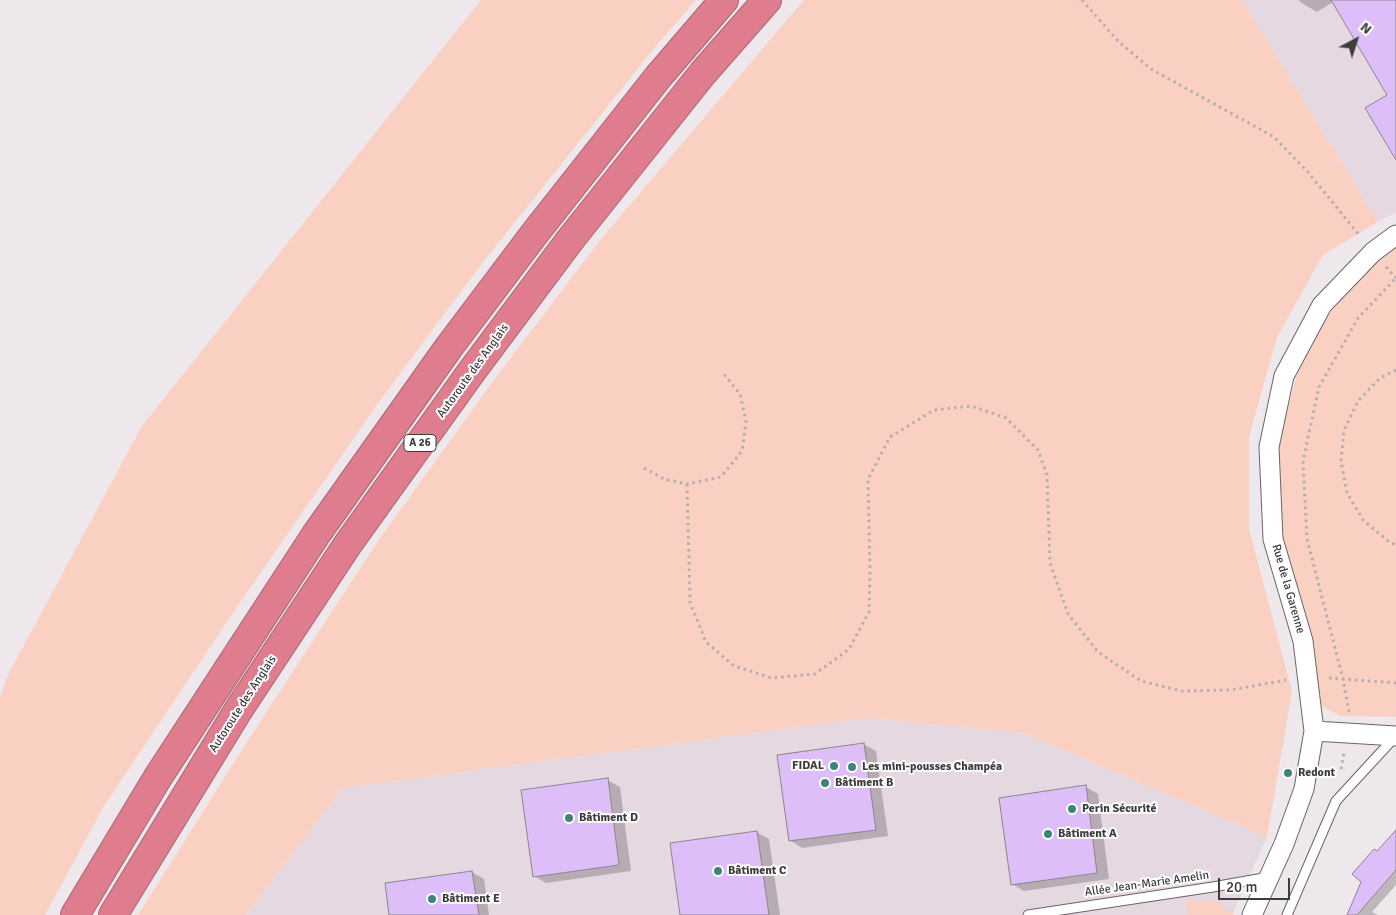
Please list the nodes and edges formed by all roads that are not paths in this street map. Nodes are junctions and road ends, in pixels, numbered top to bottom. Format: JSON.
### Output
{"nodes":[{"id":1,"x":724,"y":0,"type":"edge"},
{"id":2,"x":767,"y":0,"type":"edge"},
{"id":3,"x":1396,"y":235,"type":"edge"},
{"id":4,"x":1314,"y":731,"type":"junction"},
{"id":5,"x":1396,"y":736,"type":"edge"},
{"id":6,"x":1269,"y":877,"type":"junction"},
{"id":7,"x":75,"y":915,"type":"edge"},
{"id":8,"x":113,"y":915,"type":"edge"},
{"id":9,"x":1028,"y":915,"type":"edge"},
{"id":10,"x":1252,"y":915,"type":"edge"},
{"id":11,"x":1287,"y":915,"type":"edge"}],
"edges":[{"from":1,"to":7,"type":"highway","number":"A 26"},
{"from":2,"to":8,"type":"highway","name":"Autoroute des Anglais","number":"A 26"},
{"from":3,"to":4,"type":"street","name":"Rue de la Garenne"},
{"from":4,"to":5,"type":"street"},
{"from":4,"to":6,"type":"street","name":"Rue de la Garenne"},
{"from":5,"to":11,"type":"lane"},
{"from":6,"to":9,"type":"lane","name":"Allée Jean-Marie Amelin"},
{"from":6,"to":10,"type":"street","name":"Rue de la Garenne"}]}
